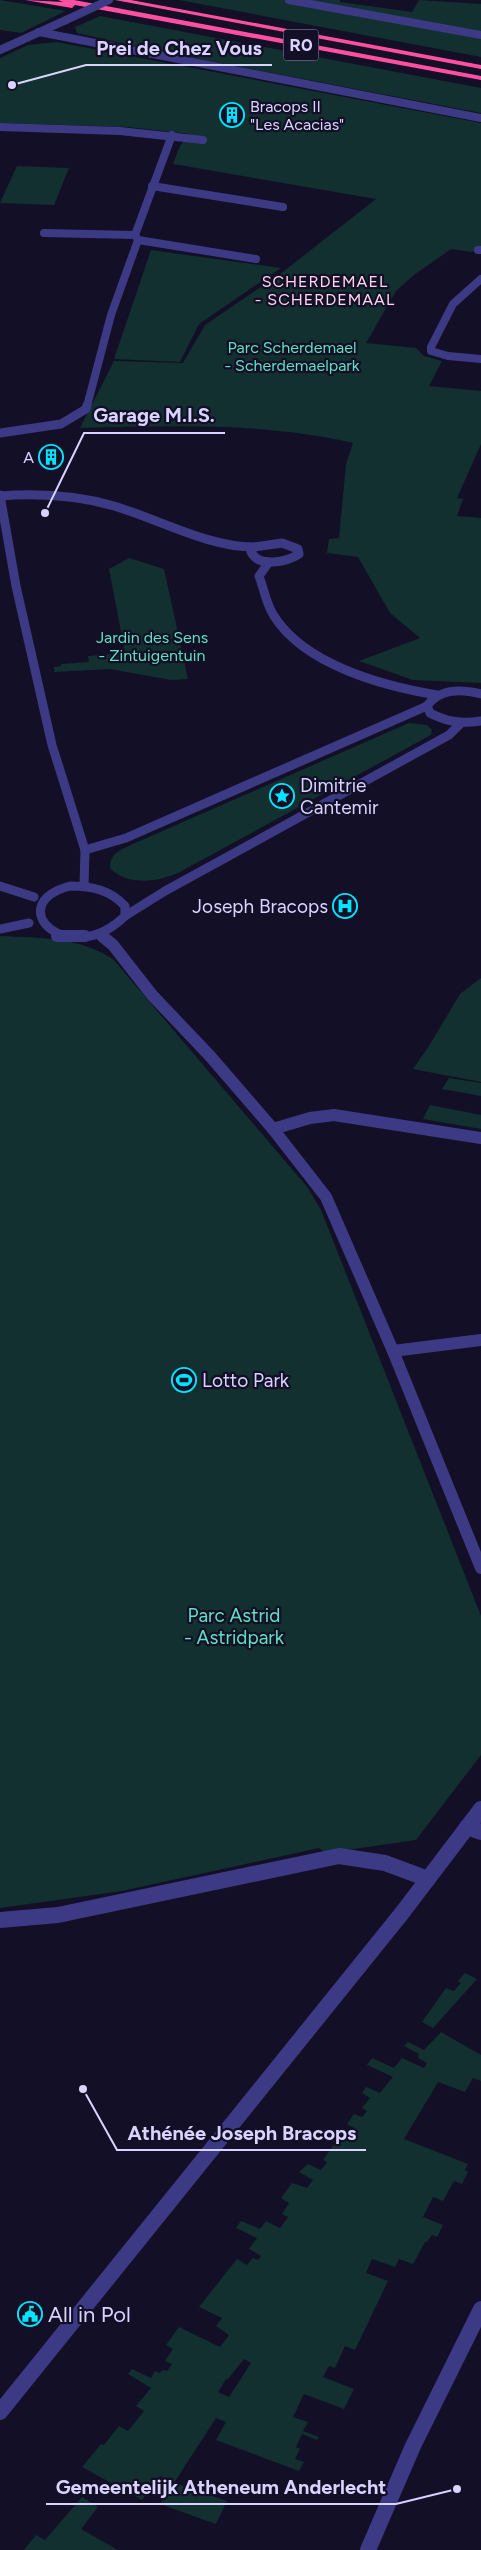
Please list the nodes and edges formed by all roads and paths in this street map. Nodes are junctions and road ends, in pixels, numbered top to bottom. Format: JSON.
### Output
{"nodes":[{"id":1,"x":28,"y":0,"type":"edge"},
{"id":2,"x":62,"y":0,"type":"edge"},
{"id":3,"x":109,"y":0,"type":"edge"},
{"id":4,"x":119,"y":0,"type":"edge"},
{"id":5,"x":288,"y":0,"type":"edge"},
{"id":6,"x":121,"y":11,"type":"junction"},
{"id":7,"x":40,"y":32,"type":"junction"},
{"id":8,"x":481,"y":35,"type":"edge"},
{"id":9,"x":0,"y":50,"type":"edge"},
{"id":10,"x":481,"y":67,"type":"edge"},
{"id":11,"x":481,"y":78,"type":"edge"},
{"id":12,"x":481,"y":118,"type":"edge"},
{"id":13,"x":0,"y":127,"type":"edge"},
{"id":14,"x":172,"y":135,"type":"junction"},
{"id":15,"x":202,"y":140,"type":"dead end"},
{"id":16,"x":152,"y":186,"type":"junction"},
{"id":17,"x":283,"y":207,"type":"dead end"},
{"id":18,"x":44,"y":233,"type":"dead end"},
{"id":19,"x":137,"y":237,"type":"junction"},
{"id":20,"x":256,"y":259,"type":"dead end"},
{"id":21,"x":481,"y":279,"type":"edge"},
{"id":22,"x":481,"y":359,"type":"edge"},
{"id":23,"x":0,"y":433,"type":"edge"},
{"id":24,"x":0,"y":495,"type":"edge"},
{"id":25,"x":254,"y":547,"type":"junction"},
{"id":26,"x":269,"y":562,"type":"junction"},
{"id":27,"x":481,"y":694,"type":"edge"},
{"id":28,"x":437,"y":695,"type":"junction"},
{"id":29,"x":427,"y":706,"type":"junction"},
{"id":30,"x":481,"y":721,"type":"edge"},
{"id":31,"x":461,"y":724,"type":"junction"},
{"id":32,"x":85,"y":850,"type":"junction"},
{"id":33,"x":0,"y":886,"type":"edge"},
{"id":34,"x":84,"y":886,"type":"junction"},
{"id":35,"x":29,"y":910,"type":"junction"},
{"id":36,"x":125,"y":916,"type":"junction"},
{"id":37,"x":0,"y":929,"type":"edge"},
{"id":38,"x":99,"y":934,"type":"junction"},
{"id":39,"x":273,"y":1130,"type":"junction"},
{"id":40,"x":481,"y":1138,"type":"edge"},
{"id":41,"x":481,"y":1340,"type":"edge"},
{"id":42,"x":393,"y":1351,"type":"junction"},
{"id":43,"x":481,"y":1568,"type":"edge"},
{"id":44,"x":481,"y":1808,"type":"edge"},
{"id":45,"x":474,"y":1830,"type":"edge"},
{"id":46,"x":428,"y":1878,"type":"junction"},
{"id":47,"x":0,"y":1920,"type":"edge"},
{"id":48,"x":481,"y":2309,"type":"edge"},
{"id":49,"x":0,"y":2412,"type":"edge"},
{"id":50,"x":368,"y":2550,"type":"edge"}],
"edges":[{"from":1,"to":6,"type":"highway"},
{"from":2,"to":6,"type":"highway","number":"R0"},
{"from":3,"to":7,"type":"street","bridge":true},
{"from":4,"to":10,"type":"highway","number":"R0"},
{"from":5,"to":8,"type":"street"},
{"from":6,"to":11,"type":"highway","number":"R0"},
{"from":7,"to":9,"type":"street"},
{"from":7,"to":12,"type":"street"},
{"from":13,"to":14,"type":"street"},
{"from":14,"to":15,"type":"street"},
{"from":14,"to":16,"type":"street"},
{"from":16,"to":17,"type":"street"},
{"from":16,"to":19,"type":"street"},
{"from":18,"to":19,"type":"street"},
{"from":19,"to":20,"type":"street"},
{"from":19,"to":23,"type":"street"},
{"from":21,"to":22,"type":"street"},
{"from":24,"to":25,"type":"street"},
{"from":24,"to":32,"type":"street"},
{"from":25,"to":26,"type":"street"},
{"from":25,"to":26,"type":"street"},
{"from":26,"to":28,"type":"street"},
{"from":27,"to":28,"type":"street"},
{"from":28,"to":29,"type":"street"},
{"from":29,"to":31,"type":"street"},
{"from":29,"to":32,"type":"street"},
{"from":30,"to":31,"type":"street"},
{"from":31,"to":36,"type":"street"},
{"from":32,"to":34,"type":"street"},
{"from":33,"to":35,"type":"street"},
{"from":34,"to":35,"type":"street"},
{"from":34,"to":36,"type":"street"},
{"from":35,"to":37,"type":"street"},
{"from":35,"to":38,"type":"street"},
{"from":36,"to":38,"type":"street"},
{"from":38,"to":39,"type":"street"},
{"from":39,"to":40,"type":"street"},
{"from":39,"to":42,"type":"street"},
{"from":41,"to":42,"type":"street"},
{"from":42,"to":43,"type":"street"},
{"from":44,"to":45,"type":"street"},
{"from":45,"to":46,"type":"street"},
{"from":46,"to":47,"type":"street"},
{"from":46,"to":49,"type":"street"},
{"from":48,"to":50,"type":"street"}]}
